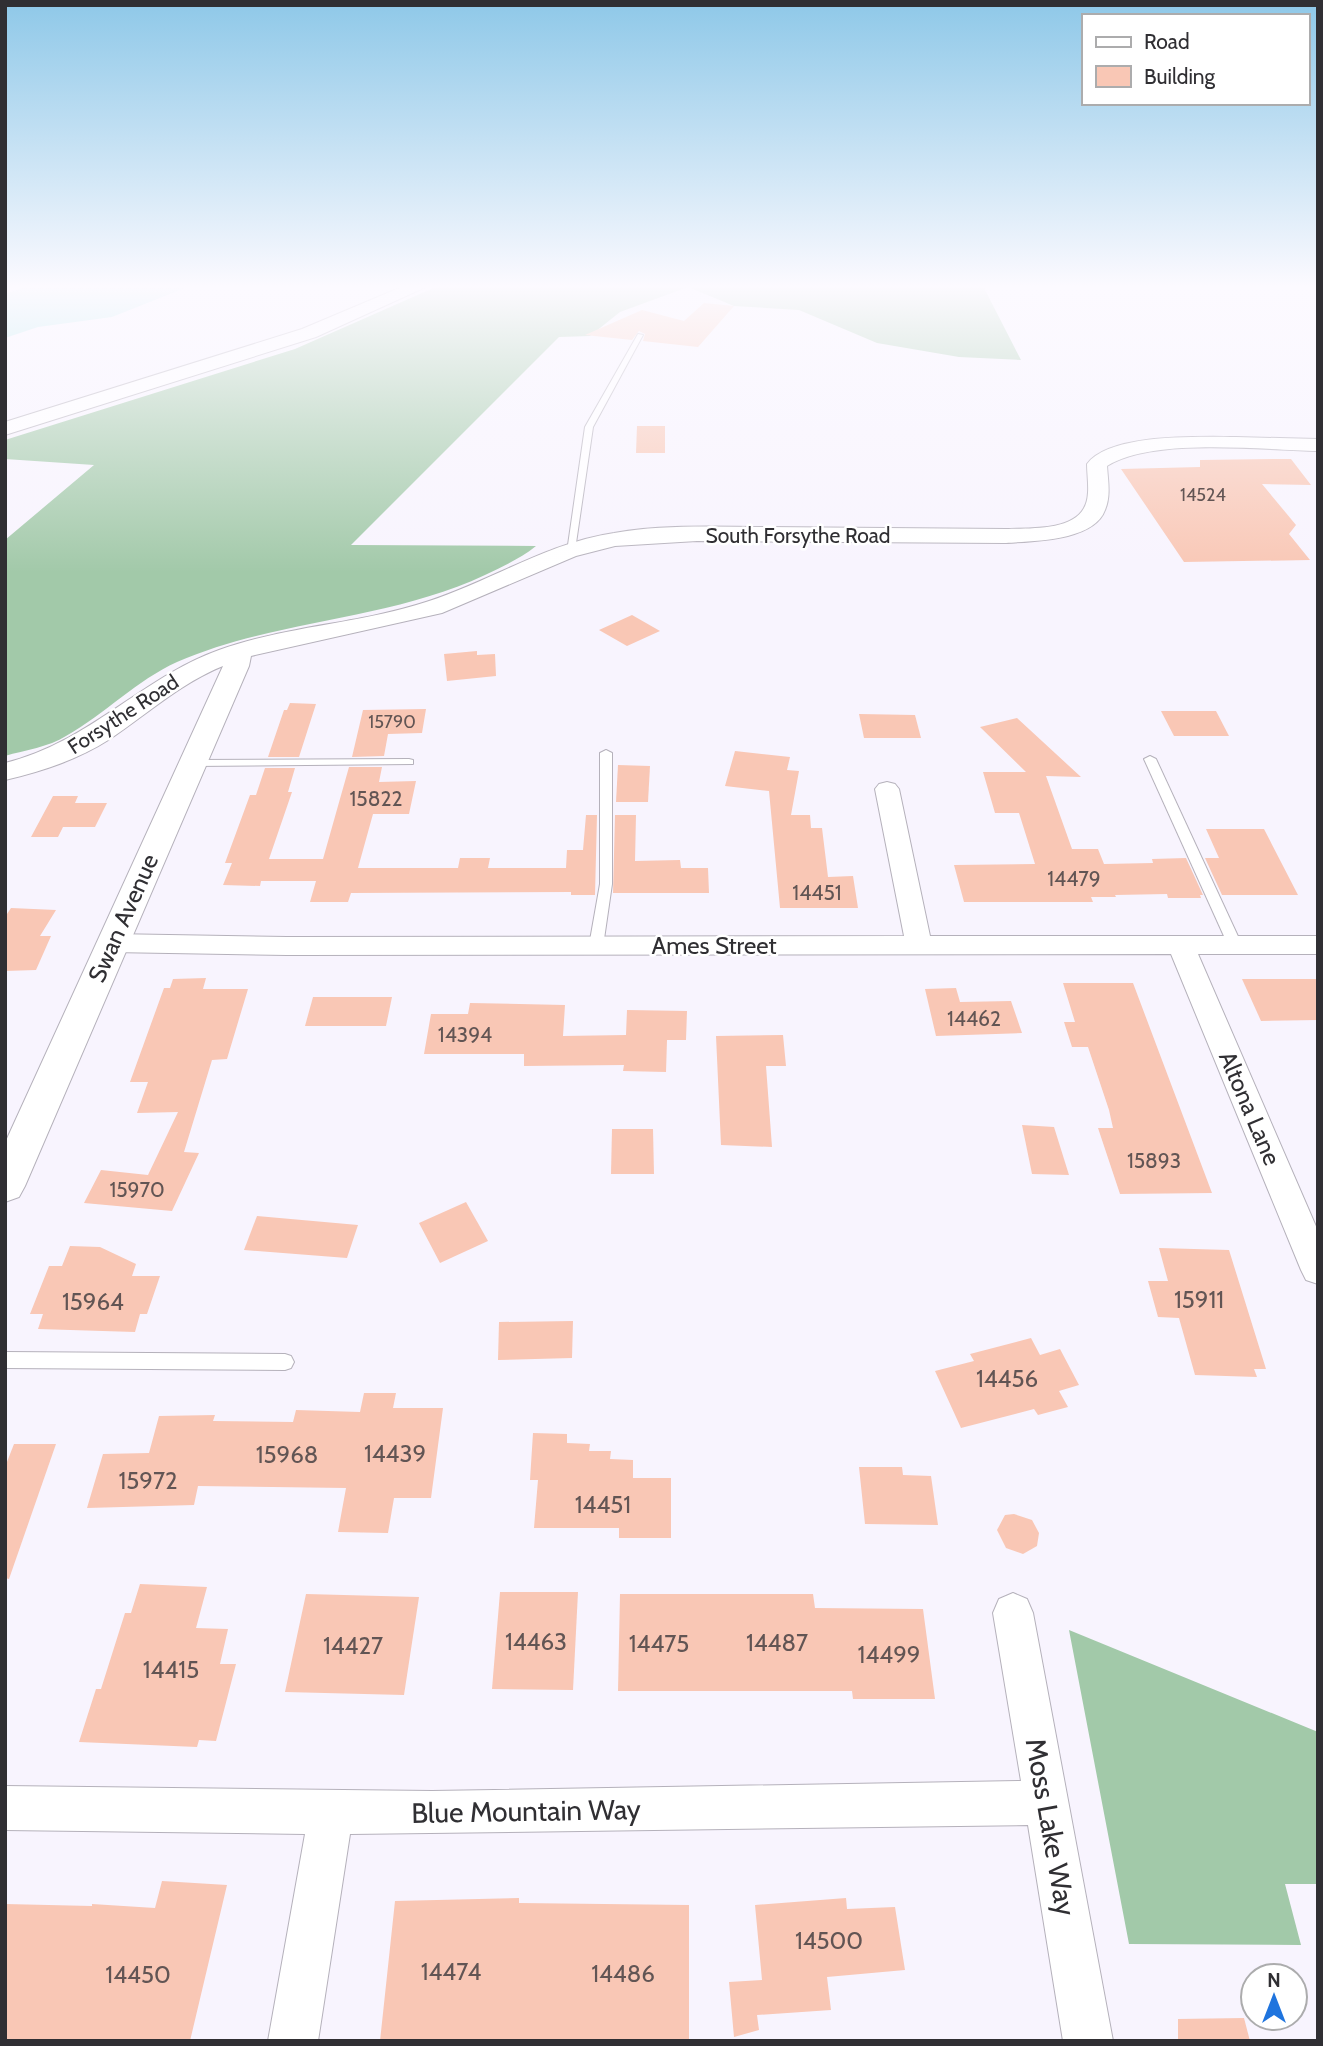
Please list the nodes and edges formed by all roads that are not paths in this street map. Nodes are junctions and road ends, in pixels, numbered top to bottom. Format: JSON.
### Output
{"nodes":[{"id":1,"x":155,"y":381,"type":"edge"},
{"id":2,"x":614,"y":381,"type":"edge"},
{"id":3,"x":5,"y":429,"type":"edge"},
{"id":4,"x":1318,"y":445,"type":"edge"},
{"id":5,"x":570,"y":550,"type":"junction"},
{"id":6,"x":239,"y":651,"type":"junction"},
{"id":7,"x":606,"y":753,"type":"dead end"},
{"id":8,"x":1150,"y":759,"type":"dead end"},
{"id":9,"x":409,"y":762,"type":"dead end"},
{"id":10,"x":192,"y":763,"type":"junction"},
{"id":11,"x":5,"y":772,"type":"edge"},
{"id":12,"x":887,"y":789,"type":"dead end"},
{"id":13,"x":111,"y":943,"type":"junction"},
{"id":14,"x":919,"y":945,"type":"junction"},
{"id":15,"x":1235,"y":945,"type":"junction"},
{"id":16,"x":1318,"y":945,"type":"edge"},
{"id":17,"x":596,"y":946,"type":"junction"},
{"id":18,"x":1181,"y":946,"type":"junction"},
{"id":19,"x":5,"y":1186,"type":"edge"},
{"id":20,"x":1318,"y":1270,"type":"edge"},
{"id":21,"x":5,"y":1360,"type":"edge"},
{"id":22,"x":285,"y":1362,"type":"dead end"},
{"id":23,"x":1013,"y":1613,"type":"dead end"},
{"id":24,"x":1047,"y":1803,"type":"junction"},
{"id":25,"x":5,"y":1808,"type":"edge"},
{"id":26,"x":332,"y":1810,"type":"junction"},
{"id":27,"x":293,"y":2041,"type":"edge"},
{"id":28,"x":1088,"y":2041,"type":"edge"}],
"edges":[{"from":1,"to":3,"type":"main road"},
{"from":2,"to":5,"type":"lane"},
{"from":4,"to":5,"type":"street","name":"South Forsythe Road"},
{"from":5,"to":6,"type":"street","name":"South Forsythe Road"},
{"from":6,"to":10,"type":"street","name":"Swan Avenue"},
{"from":6,"to":11,"type":"street","name":"Forsythe Road"},
{"from":7,"to":17,"type":"lane"},
{"from":8,"to":15,"type":"lane"},
{"from":9,"to":10,"type":"lane"},
{"from":10,"to":13,"type":"street","name":"Swan Avenue"},
{"from":12,"to":14,"type":"street"},
{"from":13,"to":17,"type":"street","name":"Ames Street"},
{"from":13,"to":19,"type":"street","name":"Swan Avenue"},
{"from":14,"to":17,"type":"street","name":"Ames Street"},
{"from":14,"to":18,"type":"street","name":"Ames Street"},
{"from":15,"to":16,"type":"street","name":"Ames Street"},
{"from":15,"to":18,"type":"street","name":"Ames Street"},
{"from":18,"to":20,"type":"street","name":"Altona Lane"},
{"from":21,"to":22,"type":"lane"},
{"from":23,"to":24,"type":"street","name":"Moss Lake Way"},
{"from":24,"to":26,"type":"street","name":"Blue Mountain Way"},
{"from":24,"to":28,"type":"street","name":"Moss Lake Way"},
{"from":25,"to":26,"type":"street","name":"Blue Mountain Way"},
{"from":26,"to":27,"type":"street"}]}
